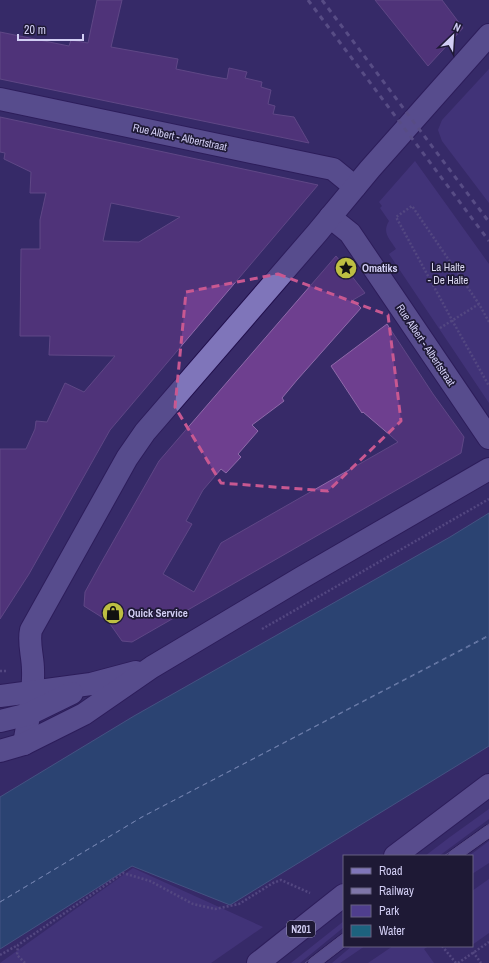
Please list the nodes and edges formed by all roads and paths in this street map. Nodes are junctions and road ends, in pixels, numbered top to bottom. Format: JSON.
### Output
{"nodes":[{"id":1,"x":489,"y":35,"type":"edge"},
{"id":2,"x":0,"y":99,"type":"edge"},
{"id":3,"x":355,"y":187,"type":"junction"},
{"id":4,"x":330,"y":217,"type":"junction"},
{"id":5,"x":479,"y":304,"type":"junction"},
{"id":6,"x":452,"y":320,"type":"junction"},
{"id":7,"x":489,"y":322,"type":"edge"},
{"id":8,"x":439,"y":328,"type":"dead end"},
{"id":9,"x":489,"y":386,"type":"edge"},
{"id":10,"x":489,"y":438,"type":"edge"},
{"id":11,"x":489,"y":469,"type":"edge"},
{"id":12,"x":489,"y":499,"type":"edge"},
{"id":13,"x":259,"y":631,"type":"dead end"},
{"id":14,"x":152,"y":667,"type":"junction"},
{"id":15,"x":91,"y":684,"type":"junction"},
{"id":16,"x":32,"y":692,"type":"junction"},
{"id":17,"x":0,"y":696,"type":"edge"},
{"id":18,"x":29,"y":714,"type":"junction"},
{"id":19,"x":0,"y":722,"type":"edge"},
{"id":20,"x":24,"y":744,"type":"junction"},
{"id":21,"x":0,"y":751,"type":"edge"},
{"id":22,"x":489,"y":785,"type":"edge"},
{"id":23,"x":489,"y":831,"type":"edge"},
{"id":24,"x":396,"y":855,"type":"edge"},
{"id":25,"x":455,"y":855,"type":"edge"},
{"id":26,"x":338,"y":899,"type":"edge"},
{"id":27,"x":343,"y":941,"type":"edge"},
{"id":28,"x":489,"y":942,"type":"edge"},
{"id":29,"x":18,"y":945,"type":"junction"},
{"id":30,"x":443,"y":947,"type":"edge"},
{"id":31,"x":473,"y":952,"type":"junction"},
{"id":32,"x":0,"y":955,"type":"edge"},
{"id":33,"x":25,"y":963,"type":"edge"},
{"id":34,"x":258,"y":963,"type":"edge"},
{"id":35,"x":314,"y":963,"type":"edge"},
{"id":36,"x":457,"y":963,"type":"edge"},
{"id":37,"x":481,"y":963,"type":"edge"}],
"edges":[{"from":1,"to":3,"type":"street"},
{"from":2,"to":3,"type":"street","name":"Rue Albert - Albertstraat"},
{"from":3,"to":4,"type":"street"},
{"from":4,"to":10,"type":"street","name":"Rue Albert - Albertstraat"},
{"from":4,"to":16,"type":"street"},
{"from":5,"to":6,"type":"path"},
{"from":5,"to":6,"type":"path"},
{"from":5,"to":7,"type":"path"},
{"from":6,"to":8,"type":"path"},
{"from":6,"to":9,"type":"path"},
{"from":11,"to":14,"type":"street"},
{"from":12,"to":13,"type":"path"},
{"from":14,"to":15,"type":"street"},
{"from":14,"to":20,"type":"street"},
{"from":15,"to":16,"type":"street"},
{"from":15,"to":18,"type":"street"},
{"from":16,"to":17,"type":"street"},
{"from":16,"to":18,"type":"street"},
{"from":18,"to":19,"type":"street"},
{"from":18,"to":20,"type":"street"},
{"from":20,"to":21,"type":"street"},
{"from":22,"to":24,"type":"main road"},
{"from":23,"to":25,"type":"lane"},
{"from":26,"to":29,"type":"path"},
{"from":26,"to":34,"type":"main road","number":"N201"},
{"from":27,"to":35,"type":"lane"},
{"from":28,"to":31,"type":"path"},
{"from":29,"to":32,"type":"path"},
{"from":29,"to":33,"type":"path"},
{"from":30,"to":36,"type":"path"},
{"from":31,"to":36,"type":"path"},
{"from":31,"to":37,"type":"path"}]}
